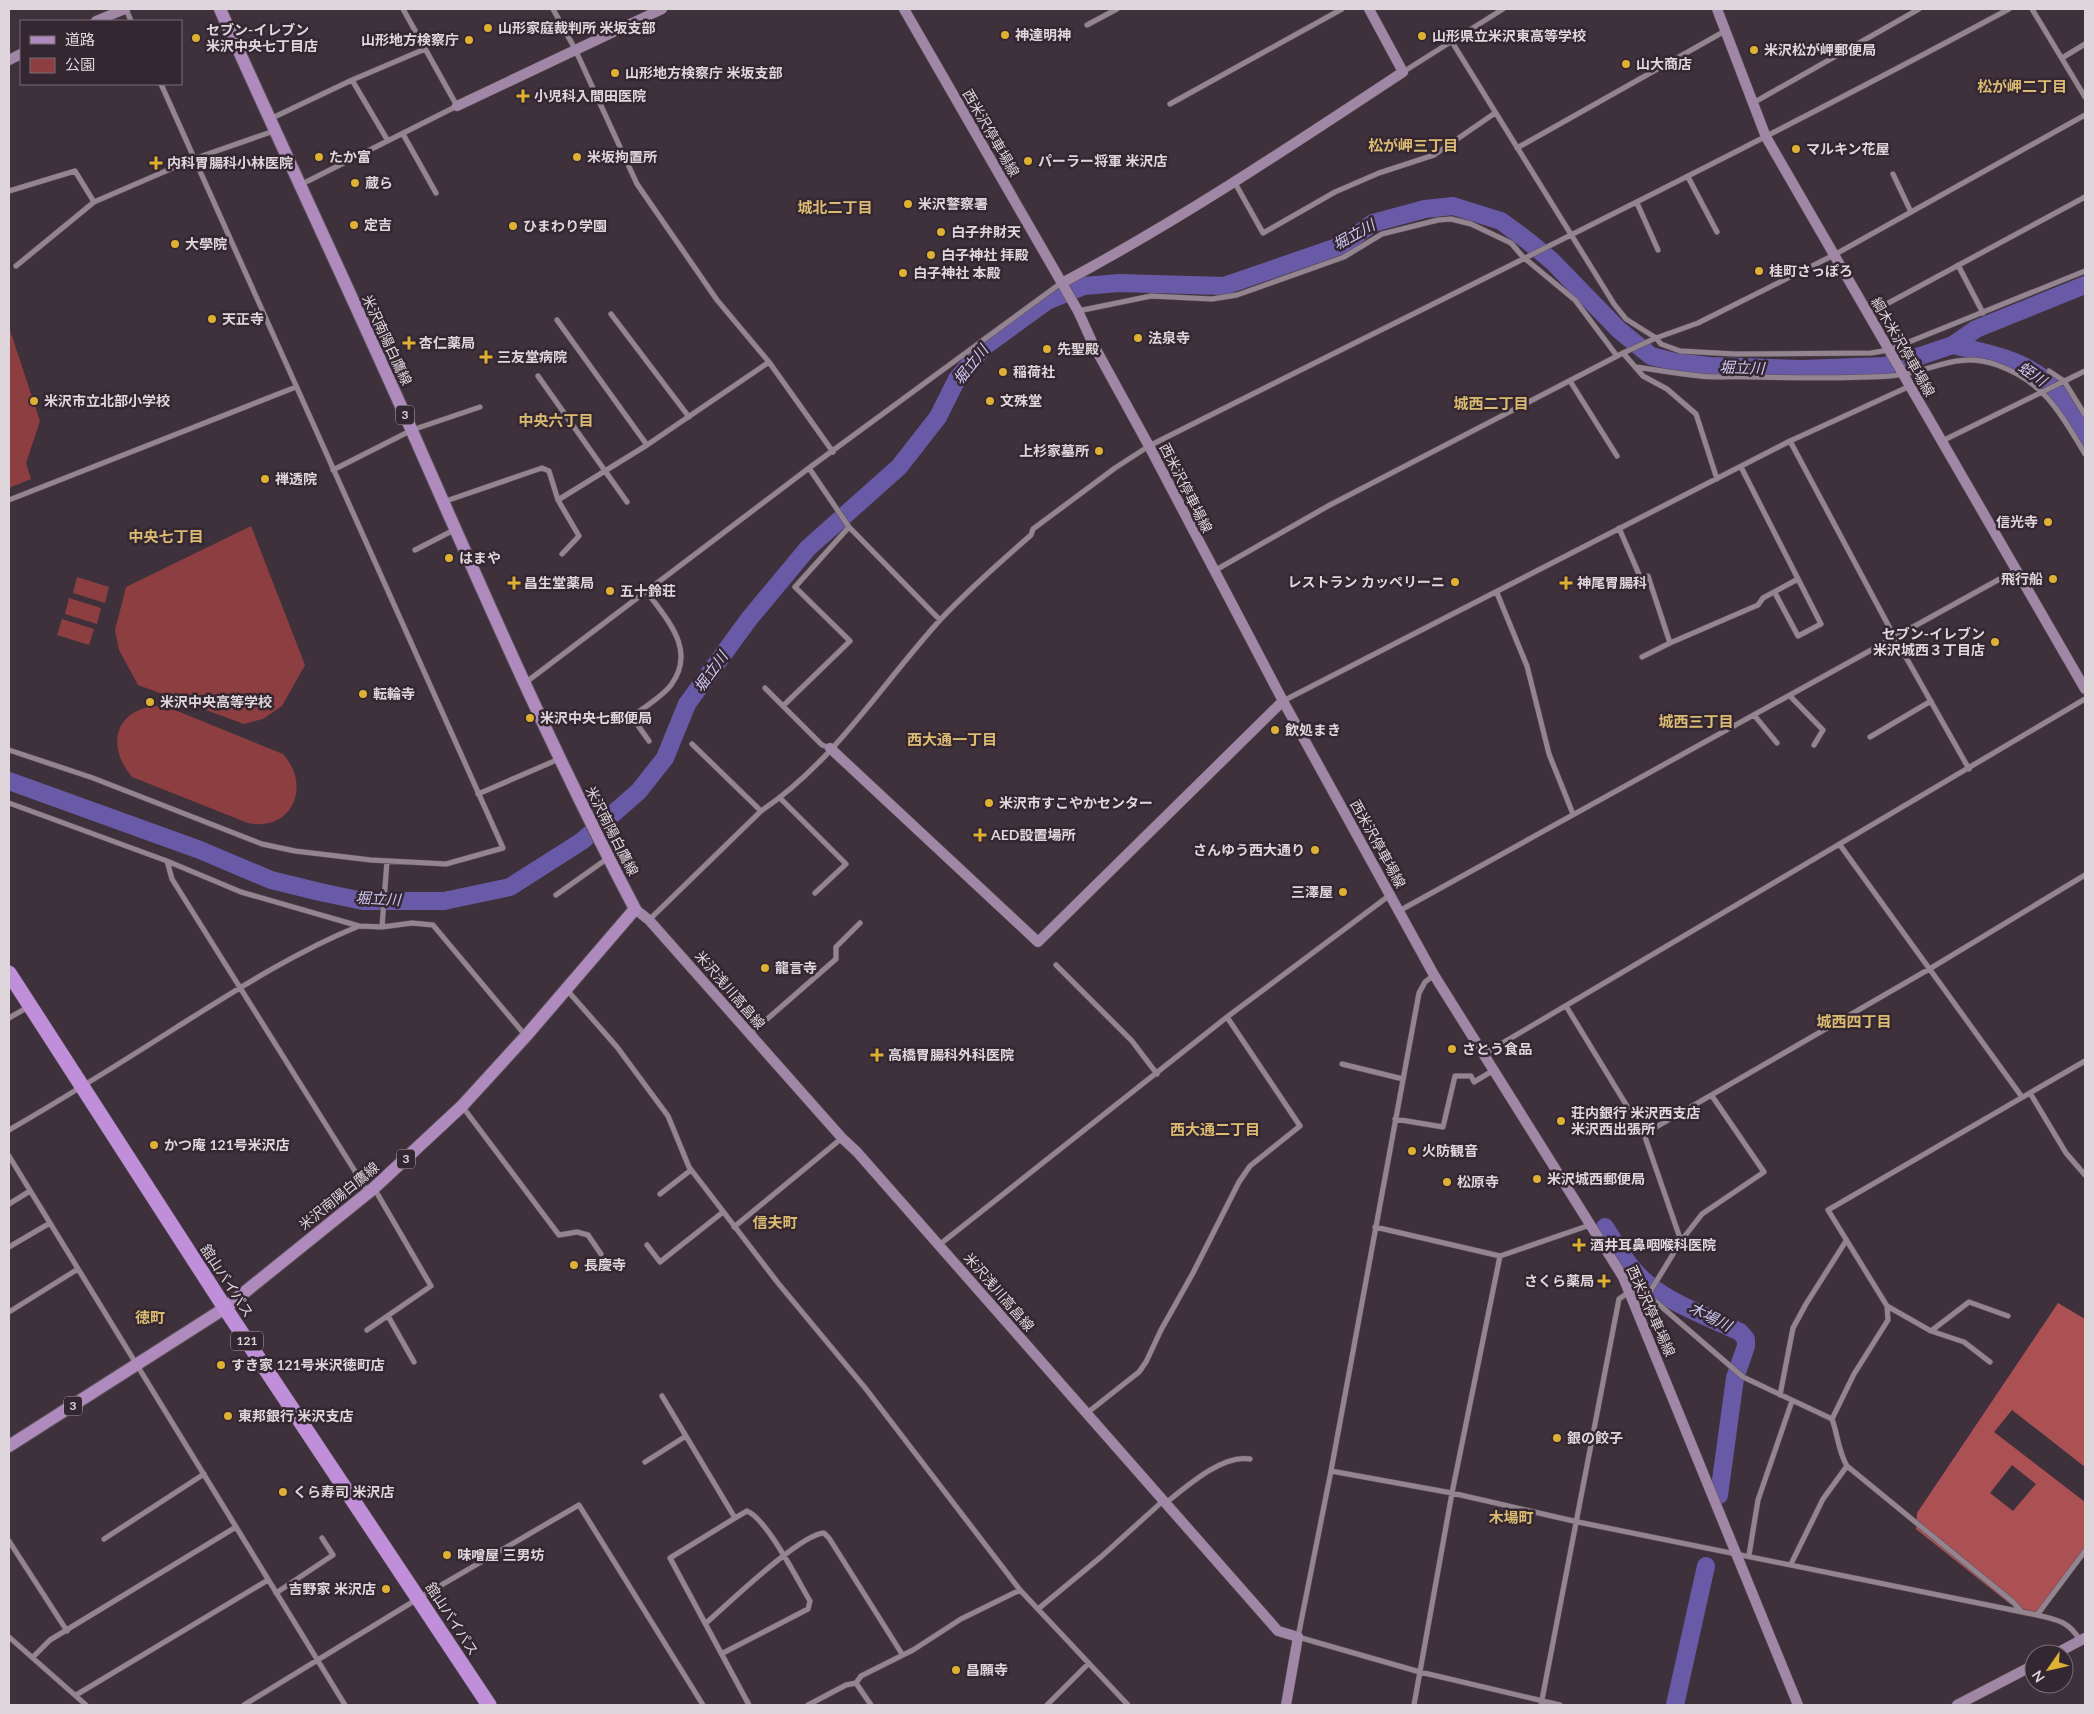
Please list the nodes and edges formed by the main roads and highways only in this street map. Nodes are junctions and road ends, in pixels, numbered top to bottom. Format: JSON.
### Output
{"nodes":[{"id":1,"x":125,"y":9,"type":"edge"},
{"id":2,"x":220,"y":9,"type":"edge"},
{"id":3,"x":662,"y":9,"type":"edge"},
{"id":4,"x":904,"y":9,"type":"edge"},
{"id":5,"x":1369,"y":9,"type":"edge"},
{"id":6,"x":1717,"y":9,"type":"edge"},
{"id":7,"x":98,"y":20,"type":"edge"},
{"id":8,"x":457,"y":106,"type":"road end"},
{"id":9,"x":1063,"y":285,"type":"junction"},
{"id":10,"x":2085,"y":689,"type":"edge"},
{"id":11,"x":1283,"y":701,"type":"junction"},
{"id":12,"x":830,"y":748,"type":"road end"},
{"id":13,"x":635,"y":909,"type":"junction"},
{"id":14,"x":9,"y":973,"type":"edge"},
{"id":15,"x":225,"y":1308,"type":"junction"},
{"id":16,"x":9,"y":1446,"type":"edge"},
{"id":17,"x":2024,"y":1670,"type":"edge"},
{"id":18,"x":489,"y":1705,"type":"edge"},
{"id":19,"x":1286,"y":1705,"type":"edge"},
{"id":20,"x":1798,"y":1705,"type":"edge"},
{"id":21,"x":1957,"y":1705,"type":"edge"}],
"edges":[{"from":1,"to":7,"type":"main road"},
{"from":2,"to":13,"type":"main road","name":"米沢南陽白鷹線","number":"3"},
{"from":3,"to":8,"type":"main road"},
{"from":4,"to":9,"type":"main road","name":"西米沢停車場線"},
{"from":5,"to":9,"type":"main road"},
{"from":6,"to":10,"type":"main road","name":"綱木米沢停車場線"},
{"from":9,"to":11,"type":"main road","name":"西米沢停車場線"},
{"from":11,"to":12,"type":"main road"},
{"from":11,"to":20,"type":"main road","name":"西米沢停車場線"},
{"from":13,"to":15,"type":"main road","name":"米沢南陽白鷹線","number":"3"},
{"from":13,"to":19,"type":"main road","name":"米沢浅川高畠線"},
{"from":14,"to":15,"type":"highway","name":"舘山バイパス","number":"121"},
{"from":15,"to":16,"type":"main road","name":"米沢南陽白鷹線","number":"3"},
{"from":15,"to":18,"type":"highway","name":"舘山バイパス","number":"121"},
{"from":17,"to":21,"type":"main road"}]}
